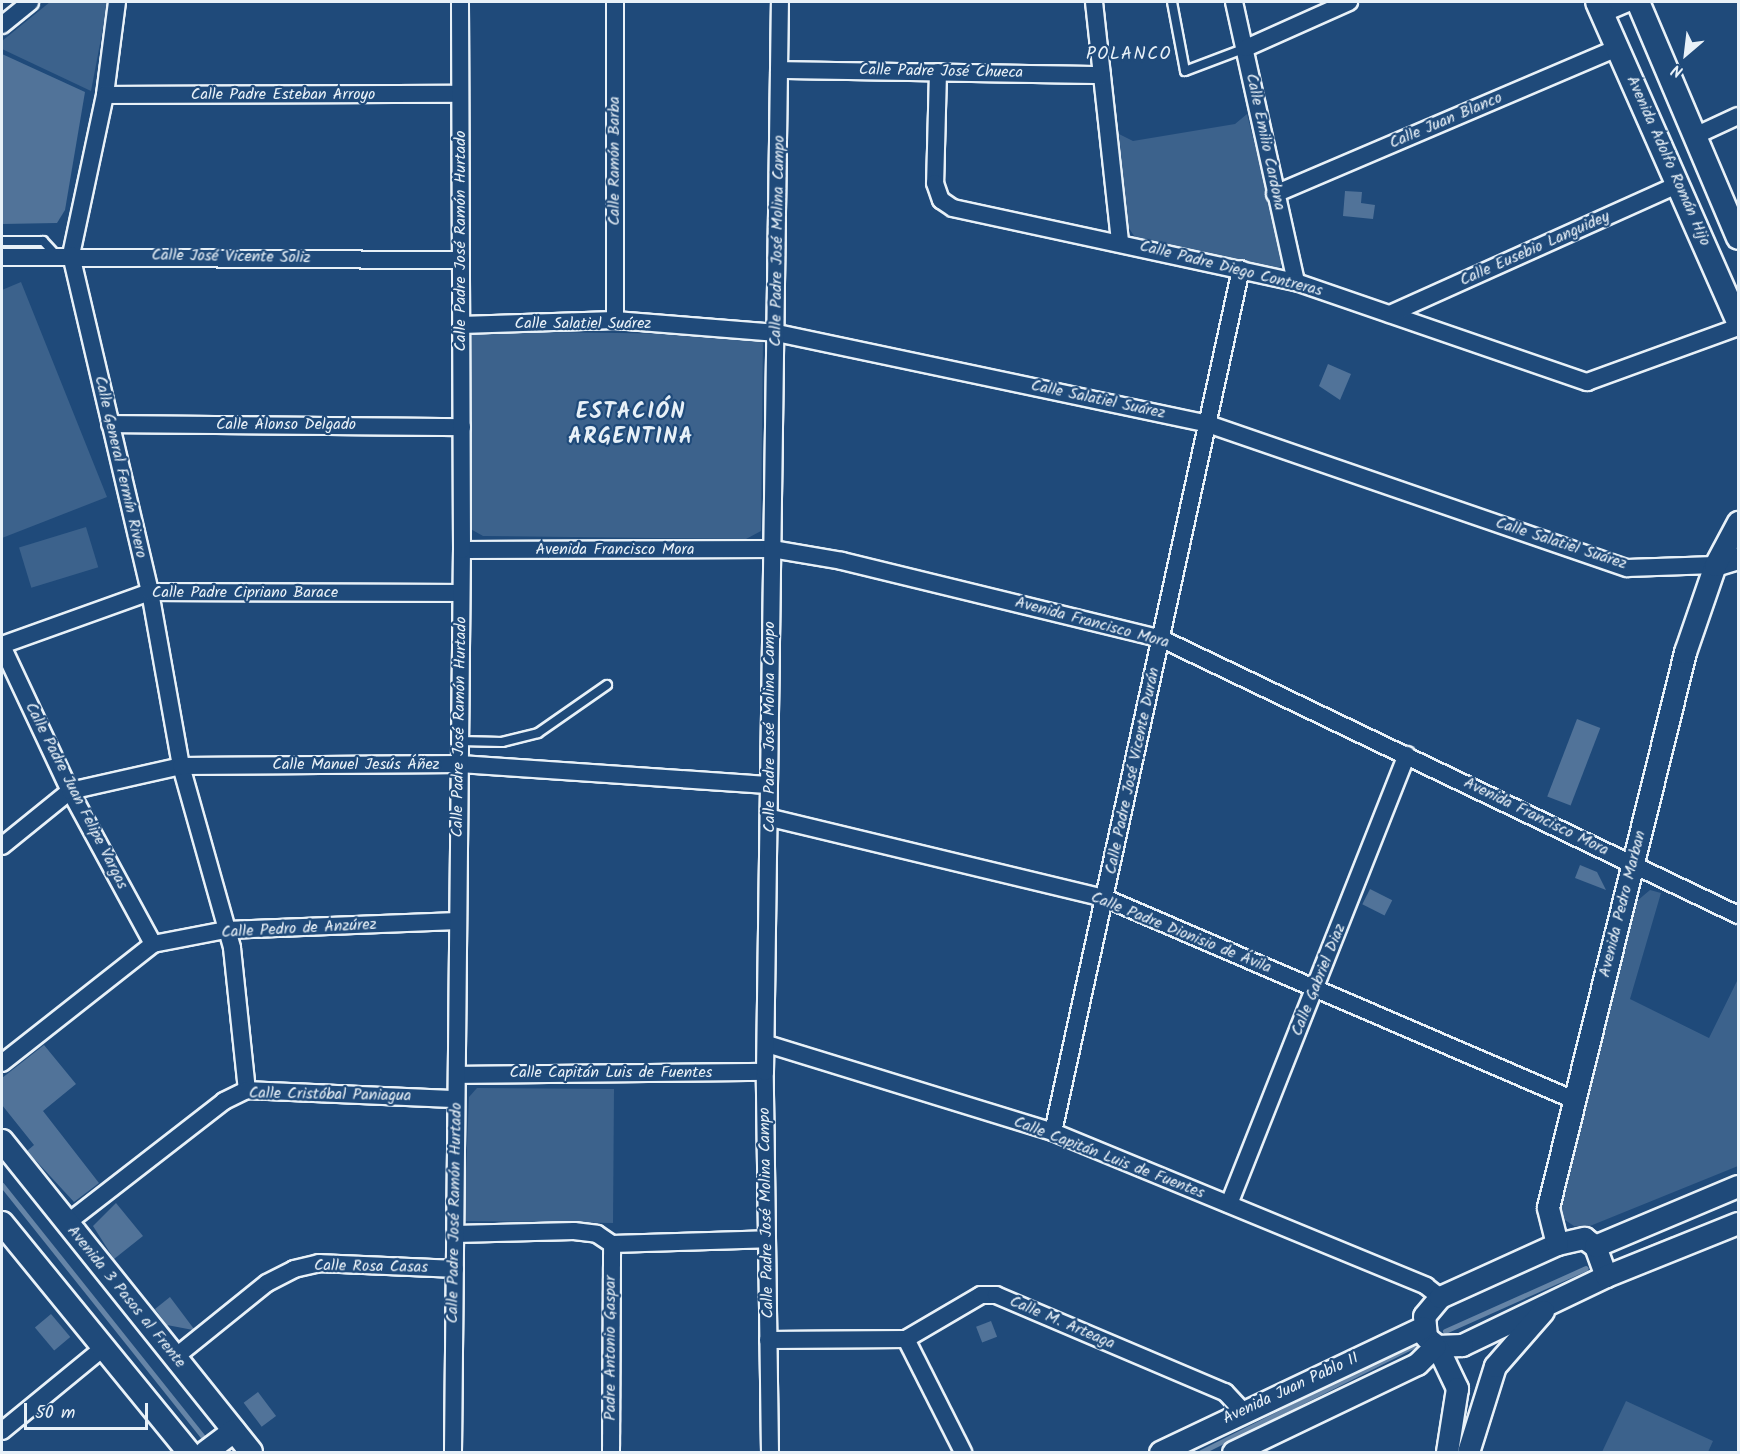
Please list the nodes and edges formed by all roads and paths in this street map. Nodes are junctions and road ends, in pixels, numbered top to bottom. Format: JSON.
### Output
{"nodes":[{"id":1,"x":30,"y":2,"type":"edge"},
{"id":2,"x":117,"y":2,"type":"edge"},
{"id":3,"x":460,"y":2,"type":"edge"},
{"id":4,"x":615,"y":2,"type":"edge"},
{"id":5,"x":780,"y":2,"type":"edge"},
{"id":6,"x":1094,"y":2,"type":"edge"},
{"id":7,"x":1173,"y":2,"type":"edge"},
{"id":8,"x":1234,"y":2,"type":"edge"},
{"id":9,"x":1349,"y":2,"type":"edge"},
{"id":10,"x":1630,"y":2,"type":"edge"},
{"id":11,"x":1638,"y":2,"type":"edge"},
{"id":12,"x":1599,"y":8,"type":"edge"},
{"id":13,"x":2,"y":25,"type":"edge"},
{"id":14,"x":1246,"y":48,"type":"junction"},
{"id":15,"x":1617,"y":48,"type":"junction"},
{"id":16,"x":779,"y":70,"type":"junction"},
{"id":17,"x":938,"y":72,"type":"junction"},
{"id":18,"x":1102,"y":75,"type":"junction"},
{"id":19,"x":460,"y":94,"type":"junction"},
{"id":20,"x":105,"y":95,"type":"junction"},
{"id":21,"x":1738,"y":116,"type":"edge"},
{"id":22,"x":1695,"y":136,"type":"junction"},
{"id":23,"x":1679,"y":184,"type":"junction"},
{"id":24,"x":1275,"y":194,"type":"junction"},
{"id":25,"x":1738,"y":238,"type":"edge"},
{"id":26,"x":2,"y":241,"type":"edge"},
{"id":27,"x":1120,"y":242,"type":"junction"},
{"id":28,"x":63,"y":255,"type":"junction"},
{"id":29,"x":2,"y":257,"type":"edge"},
{"id":30,"x":461,"y":260,"type":"junction"},
{"id":31,"x":1240,"y":269,"type":"junction"},
{"id":32,"x":1296,"y":282,"type":"junction"},
{"id":33,"x":1390,"y":314,"type":"junction"},
{"id":34,"x":615,"y":320,"type":"junction"},
{"id":35,"x":1738,"y":322,"type":"edge"},
{"id":36,"x":461,"y":325,"type":"junction"},
{"id":37,"x":1738,"y":327,"type":"edge"},
{"id":38,"x":777,"y":333,"type":"junction"},
{"id":39,"x":1205,"y":423,"type":"junction"},
{"id":40,"x":110,"y":424,"type":"junction"},
{"id":41,"x":462,"y":427,"type":"junction"},
{"id":42,"x":1738,"y":522,"type":"edge"},
{"id":43,"x":772,"y":549,"type":"junction"},
{"id":44,"x":462,"y":550,"type":"junction"},
{"id":45,"x":1738,"y":558,"type":"edge"},
{"id":46,"x":1715,"y":565,"type":"junction"},
{"id":47,"x":150,"y":591,"type":"junction"},
{"id":48,"x":461,"y":593,"type":"junction"},
{"id":49,"x":1162,"y":639,"type":"junction"},
{"id":50,"x":2,"y":646,"type":"edge"},
{"id":51,"x":607,"y":685,"type":"dead end"},
{"id":52,"x":460,"y":741,"type":"junction"},
{"id":53,"x":1407,"y":756,"type":"junction"},
{"id":54,"x":460,"y":764,"type":"junction"},
{"id":55,"x":181,"y":766,"type":"junction"},
{"id":56,"x":767,"y":785,"type":"junction"},
{"id":57,"x":70,"y":791,"type":"junction"},
{"id":58,"x":771,"y":819,"type":"junction"},
{"id":59,"x":2,"y":846,"type":"edge"},
{"id":60,"x":1633,"y":864,"type":"junction"},
{"id":61,"x":1105,"y":898,"type":"junction"},
{"id":62,"x":1738,"y":915,"type":"edge"},
{"id":63,"x":458,"y":921,"type":"junction"},
{"id":64,"x":226,"y":930,"type":"junction"},
{"id":65,"x":153,"y":944,"type":"junction"},
{"id":66,"x":1315,"y":990,"type":"junction"},
{"id":67,"x":766,"y":1044,"type":"junction"},
{"id":68,"x":2,"y":1063,"type":"edge"},
{"id":69,"x":765,"y":1072,"type":"junction"},
{"id":70,"x":457,"y":1075,"type":"junction"},
{"id":71,"x":247,"y":1090,"type":"junction"},
{"id":72,"x":456,"y":1099,"type":"junction"},
{"id":73,"x":1574,"y":1100,"type":"junction"},
{"id":74,"x":1053,"y":1132,"type":"junction"},
{"id":75,"x":2,"y":1141,"type":"edge"},
{"id":76,"x":1738,"y":1186,"type":"edge"},
{"id":77,"x":1229,"y":1204,"type":"junction"},
{"id":78,"x":2,"y":1223,"type":"edge"},
{"id":79,"x":67,"y":1223,"type":"junction"},
{"id":80,"x":1738,"y":1223,"type":"edge"},
{"id":81,"x":455,"y":1234,"type":"junction"},
{"id":82,"x":767,"y":1239,"type":"junction"},
{"id":83,"x":612,"y":1244,"type":"junction"},
{"id":84,"x":1557,"y":1244,"type":"junction"},
{"id":85,"x":1595,"y":1246,"type":"junction"},
{"id":86,"x":454,"y":1269,"type":"junction"},
{"id":87,"x":1606,"y":1276,"type":"junction"},
{"id":88,"x":1440,"y":1298,"type":"junction"},
{"id":89,"x":1545,"y":1307,"type":"junction"},
{"id":90,"x":1423,"y":1327,"type":"junction"},
{"id":91,"x":906,"y":1339,"type":"junction"},
{"id":92,"x":768,"y":1340,"type":"junction"},
{"id":93,"x":1436,"y":1346,"type":"junction"},
{"id":94,"x":103,"y":1348,"type":"junction"},
{"id":95,"x":174,"y":1358,"type":"junction"},
{"id":96,"x":1243,"y":1411,"type":"junction"},
{"id":97,"x":2,"y":1431,"type":"edge"},
{"id":98,"x":212,"y":1445,"type":"edge"},
{"id":99,"x":251,"y":1452,"type":"edge"},
{"id":100,"x":453,"y":1452,"type":"edge"},
{"id":101,"x":611,"y":1452,"type":"edge"},
{"id":102,"x":770,"y":1452,"type":"edge"},
{"id":103,"x":963,"y":1452,"type":"edge"},
{"id":104,"x":1163,"y":1452,"type":"edge"},
{"id":105,"x":1233,"y":1452,"type":"edge"},
{"id":106,"x":1447,"y":1452,"type":"edge"},
{"id":107,"x":1468,"y":1452,"type":"edge"}],
"edges":[{"from":1,"to":13,"type":"street"},
{"from":2,"to":20,"type":"street","name":"Calle General Fermín Rivero"},
{"from":3,"to":19,"type":"street","name":"Calle Padre José Ramón Hurtado"},
{"from":4,"to":34,"type":"street","name":"Calle Ramón Barba"},
{"from":5,"to":16,"type":"street","name":"Calle Padre José Molina Campo"},
{"from":6,"to":18,"type":"street"},
{"from":7,"to":14,"type":"lane"},
{"from":8,"to":14,"type":"street","name":"Calle Emilio Cardona"},
{"from":9,"to":14,"type":"street"},
{"from":10,"to":12,"type":"street"},
{"from":11,"to":22,"type":"main road","name":"Avenida Adolfo Román Hijo"},
{"from":12,"to":15,"type":"main road","name":"Avenida Adolfo Román Hijo"},
{"from":14,"to":24,"type":"street","name":"Calle Emilio Cardona"},
{"from":15,"to":23,"type":"main road","name":"Avenida Adolfo Román Hijo"},
{"from":15,"to":24,"type":"street","name":"Calle Juan Blanco"},
{"from":16,"to":17,"type":"street","name":"Calle Padre José Chueca"},
{"from":16,"to":38,"type":"street","name":"Calle Padre José Molina Campo"},
{"from":17,"to":18,"type":"street","name":"Calle Padre José Chueca"},
{"from":17,"to":27,"type":"street","name":"Calle Padre Diego Contreras"},
{"from":18,"to":27,"type":"street"},
{"from":19,"to":20,"type":"street","name":"Calle Padre Esteban Arroyo"},
{"from":19,"to":30,"type":"street","name":"Calle Padre José Ramón Hurtado"},
{"from":20,"to":28,"type":"street","name":"Calle General Fermín Rivero"},
{"from":21,"to":22,"type":"street"},
{"from":22,"to":25,"type":"main road","name":"Avenida Adolfo Román Hijo"},
{"from":23,"to":33,"type":"street","name":"Calle Eusebio Languidey"},
{"from":23,"to":35,"type":"main road","name":"Avenida Adolfo Román Hijo"},
{"from":24,"to":32,"type":"street","name":"Calle Emilio Cardona"},
{"from":26,"to":28,"type":"lane"},
{"from":27,"to":31,"type":"street","name":"Calle Padre Diego Contreras"},
{"from":28,"to":29,"type":"street","name":"Calle José Vicente Soliz"},
{"from":28,"to":30,"type":"street","name":"Calle José Vicente Soliz"},
{"from":28,"to":40,"type":"street","name":"Calle General Fermín Rivero"},
{"from":30,"to":36,"type":"street","name":"Calle Padre José Ramón Hurtado"},
{"from":31,"to":32,"type":"street","name":"Calle Padre Diego Contreras"},
{"from":31,"to":39,"type":"street","name":"Calle Padre José Vicente Durán"},
{"from":32,"to":33,"type":"street","name":"Calle Padre Diego Contreras"},
{"from":33,"to":37,"type":"street","name":"Calle Padre Diego Contreras"},
{"from":34,"to":36,"type":"street","name":"Calle Salatiel Suárez"},
{"from":34,"to":38,"type":"street","name":"Calle Salatiel Suárez"},
{"from":36,"to":41,"type":"street","name":"Calle Padre José Ramón Hurtado"},
{"from":38,"to":39,"type":"street","name":"Calle Salatiel Suárez"},
{"from":38,"to":43,"type":"street","name":"Calle Padre José Molina Campo"},
{"from":39,"to":46,"type":"street","name":"Calle Salatiel Suárez"},
{"from":39,"to":49,"type":"street","name":"Calle Padre José Vicente Durán"},
{"from":40,"to":41,"type":"street","name":"Calle Alonso Delgado"},
{"from":40,"to":47,"type":"street","name":"Calle General Fermín Rivero"},
{"from":41,"to":44,"type":"street","name":"Calle Padre José Ramón Hurtado"},
{"from":42,"to":46,"type":"street","name":"Avenida Pedro Marban"},
{"from":43,"to":44,"type":"street","name":"Avenida Francisco Mora"},
{"from":43,"to":49,"type":"street","name":"Avenida Francisco Mora"},
{"from":43,"to":56,"type":"street","name":"Calle Padre José Molina Campo"},
{"from":44,"to":48,"type":"street","name":"Calle Padre José Ramón Hurtado"},
{"from":45,"to":46,"type":"street"},
{"from":46,"to":60,"type":"street","name":"Avenida Pedro Marban"},
{"from":47,"to":48,"type":"street","name":"Calle Padre Cipriano Barace"},
{"from":47,"to":50,"type":"street","name":"Calle Padre Cipriano Barace"},
{"from":47,"to":55,"type":"street","name":"Calle General Fermín Rivero"},
{"from":48,"to":52,"type":"street","name":"Calle Padre José Ramón Hurtado"},
{"from":49,"to":53,"type":"street","name":"Avenida Francisco Mora"},
{"from":49,"to":61,"type":"street","name":"Calle Padre José Vicente Durán"},
{"from":50,"to":57,"type":"street","name":"Calle Padre Juan Felipe Vargas"},
{"from":51,"to":52,"type":"lane"},
{"from":52,"to":54,"type":"street","name":"Calle Padre José Ramón Hurtado"},
{"from":53,"to":60,"type":"street","name":"Avenida Francisco Mora"},
{"from":53,"to":66,"type":"street","name":"Calle Gabriel Diaz"},
{"from":54,"to":55,"type":"street","name":"Calle Manuel Jesús Áñez"},
{"from":54,"to":56,"type":"street","name":"Calle Manuel Jesús Áñez"},
{"from":54,"to":63,"type":"street","name":"Calle Padre José Ramón Hurtado"},
{"from":55,"to":57,"type":"street","name":"Calle Manuel Jesús Áñez"},
{"from":55,"to":64,"type":"street","name":"Calle General Fermín Rivero"},
{"from":56,"to":58,"type":"street","name":"Calle Padre José Molina Campo"},
{"from":57,"to":59,"type":"street","name":"Calle Manuel Jesús Áñez"},
{"from":57,"to":65,"type":"street","name":"Calle Padre Juan Felipe Vargas"},
{"from":58,"to":61,"type":"street","name":"Calle Padre Dionisio de Ávila"},
{"from":58,"to":67,"type":"street","name":"Calle Padre José Molina Campo"},
{"from":60,"to":62,"type":"street","name":"Avenida Francisco Mora"},
{"from":60,"to":73,"type":"street","name":"Avenida Pedro Marban"},
{"from":61,"to":66,"type":"street","name":"Calle Padre Dionisio de Ávila"},
{"from":61,"to":74,"type":"street","name":"Calle Padre José Vicente Durán"},
{"from":63,"to":64,"type":"street","name":"Calle Pedro de Anzúrez"},
{"from":63,"to":70,"type":"street","name":"Calle Padre José Ramón Hurtado"},
{"from":64,"to":65,"type":"street","name":"Calle Pedro de Anzúrez"},
{"from":64,"to":71,"type":"street","name":"Calle General Fermín Rivero"},
{"from":65,"to":68,"type":"street","name":"Calle Pedro de Anzúrez"},
{"from":66,"to":73,"type":"street","name":"Calle Padre Dionisio de Ávila"},
{"from":66,"to":77,"type":"street","name":"Calle Gabriel Diaz"},
{"from":67,"to":69,"type":"street","name":"Calle Padre José Molina Campo"},
{"from":67,"to":74,"type":"street","name":"Calle Capitán Luis de Fuentes"},
{"from":69,"to":70,"type":"street","name":"Calle Capitán Luis de Fuentes"},
{"from":69,"to":82,"type":"street","name":"Calle Padre José Molina Campo"},
{"from":70,"to":72,"type":"street","name":"Calle Padre José Ramón Hurtado"},
{"from":71,"to":72,"type":"street","name":"Calle Cristóbal Paniagua"},
{"from":71,"to":79,"type":"street","name":"Calle Cristóbal Paniagua"},
{"from":72,"to":81,"type":"street","name":"Calle Padre José Ramón Hurtado"},
{"from":73,"to":84,"type":"street","name":"Avenida Pedro Marban"},
{"from":74,"to":77,"type":"street","name":"Calle Capitán Luis de Fuentes"},
{"from":75,"to":79,"type":"main road","name":"Avenida 3 Pasos al Frente"},
{"from":76,"to":85,"type":"street"},
{"from":77,"to":88,"type":"street","name":"Calle Capitán Luis de Fuentes"},
{"from":78,"to":94,"type":"main road","name":"Avenida 3 Pasos al Frente"},
{"from":79,"to":95,"type":"main road","name":"Avenida 3 Pasos al Frente"},
{"from":80,"to":87,"type":"street"},
{"from":81,"to":83,"type":"street"},
{"from":81,"to":86,"type":"street","name":"Calle Padre José Ramón Hurtado"},
{"from":82,"to":83,"type":"street"},
{"from":82,"to":92,"type":"street","name":"Calle Padre José Molina Campo"},
{"from":83,"to":101,"type":"street","name":"Padre Antonio Gaspar"},
{"from":84,"to":85,"type":"street"},
{"from":84,"to":88,"type":"street"},
{"from":85,"to":87,"type":"street"},
{"from":86,"to":95,"type":"street","name":"Calle Rosa Casas"},
{"from":86,"to":100,"type":"street","name":"Calle Padre José Ramón Hurtado"},
{"from":87,"to":89,"type":"street"},
{"from":88,"to":90,"type":"street"},
{"from":89,"to":93,"type":"street"},
{"from":89,"to":107,"type":"street"},
{"from":90,"to":93,"type":"street"},
{"from":90,"to":96,"type":"street","name":"Avenida Juan Pablo II"},
{"from":91,"to":92,"type":"street","name":"Calle M. Arteaga"},
{"from":91,"to":96,"type":"street","name":"Calle M. Arteaga"},
{"from":91,"to":103,"type":"street"},
{"from":92,"to":102,"type":"street","name":"Calle Padre José Molina Campo"},
{"from":93,"to":105,"type":"street","name":"Avenida Juan Pablo II"},
{"from":93,"to":106,"type":"street"},
{"from":94,"to":97,"type":"street"},
{"from":94,"to":98,"type":"main road","name":"Avenida 3 Pasos al Frente"},
{"from":95,"to":98,"type":"main road","name":"Avenida 3 Pasos al Frente"},
{"from":96,"to":104,"type":"street","name":"Avenida Juan Pablo II"},
{"from":98,"to":99,"type":"main road","name":"Avenida 3 Pasos al Frente"}]}
